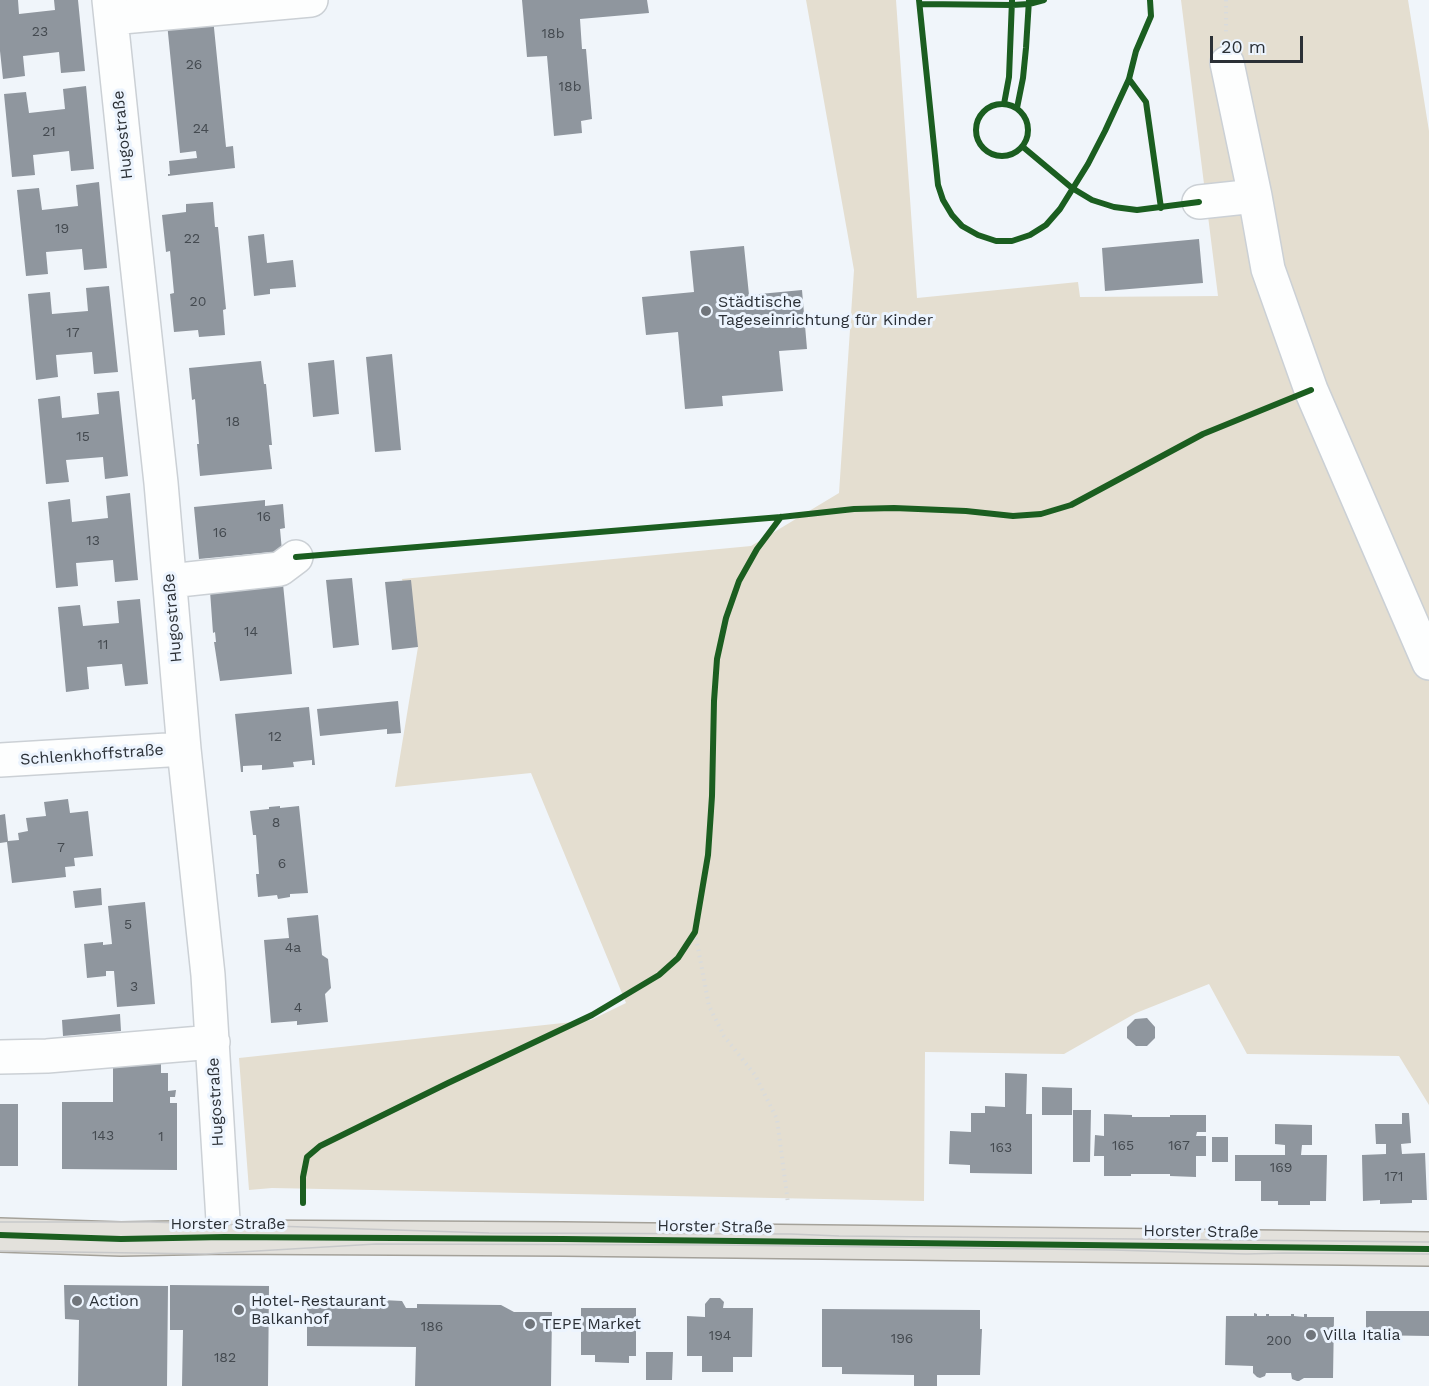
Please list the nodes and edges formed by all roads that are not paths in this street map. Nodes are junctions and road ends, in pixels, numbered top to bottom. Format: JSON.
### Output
{"nodes":[{"id":1,"x":311,"y":0,"type":"edge"},
{"id":2,"x":110,"y":9,"type":"edge"},
{"id":3,"x":1227,"y":63,"type":"dead end"},
{"id":4,"x":1255,"y":196,"type":"junction"},
{"id":5,"x":1199,"y":202,"type":"dead end"},
{"id":6,"x":296,"y":557,"type":"dead end"},
{"id":7,"x":170,"y":581,"type":"junction"},
{"id":8,"x":1429,"y":663,"type":"edge"},
{"id":9,"x":184,"y":749,"type":"junction"},
{"id":10,"x":0,"y":760,"type":"edge"},
{"id":11,"x":213,"y":1042,"type":"junction"},
{"id":12,"x":0,"y":1057,"type":"edge"},
{"id":13,"x":0,"y":1234,"type":"edge"},
{"id":14,"x":224,"y":1237,"type":"junction"},
{"id":15,"x":1429,"y":1249,"type":"edge"}],
"edges":[{"from":1,"to":2,"type":"street"},
{"from":2,"to":7,"type":"street","name":"Hugostraße"},
{"from":3,"to":4,"type":"street"},
{"from":4,"to":5,"type":"street"},
{"from":4,"to":8,"type":"street"},
{"from":6,"to":7,"type":"street"},
{"from":7,"to":9,"type":"street","name":"Hugostraße"},
{"from":9,"to":10,"type":"street","name":"Schlenkhoffstraße"},
{"from":9,"to":11,"type":"street","name":"Hugostraße"},
{"from":11,"to":12,"type":"street"},
{"from":11,"to":14,"type":"street","name":"Hugostraße"},
{"from":13,"to":14,"type":"main road","name":"Horster Straße"},
{"from":14,"to":15,"type":"main road","name":"Horster Straße"}]}
